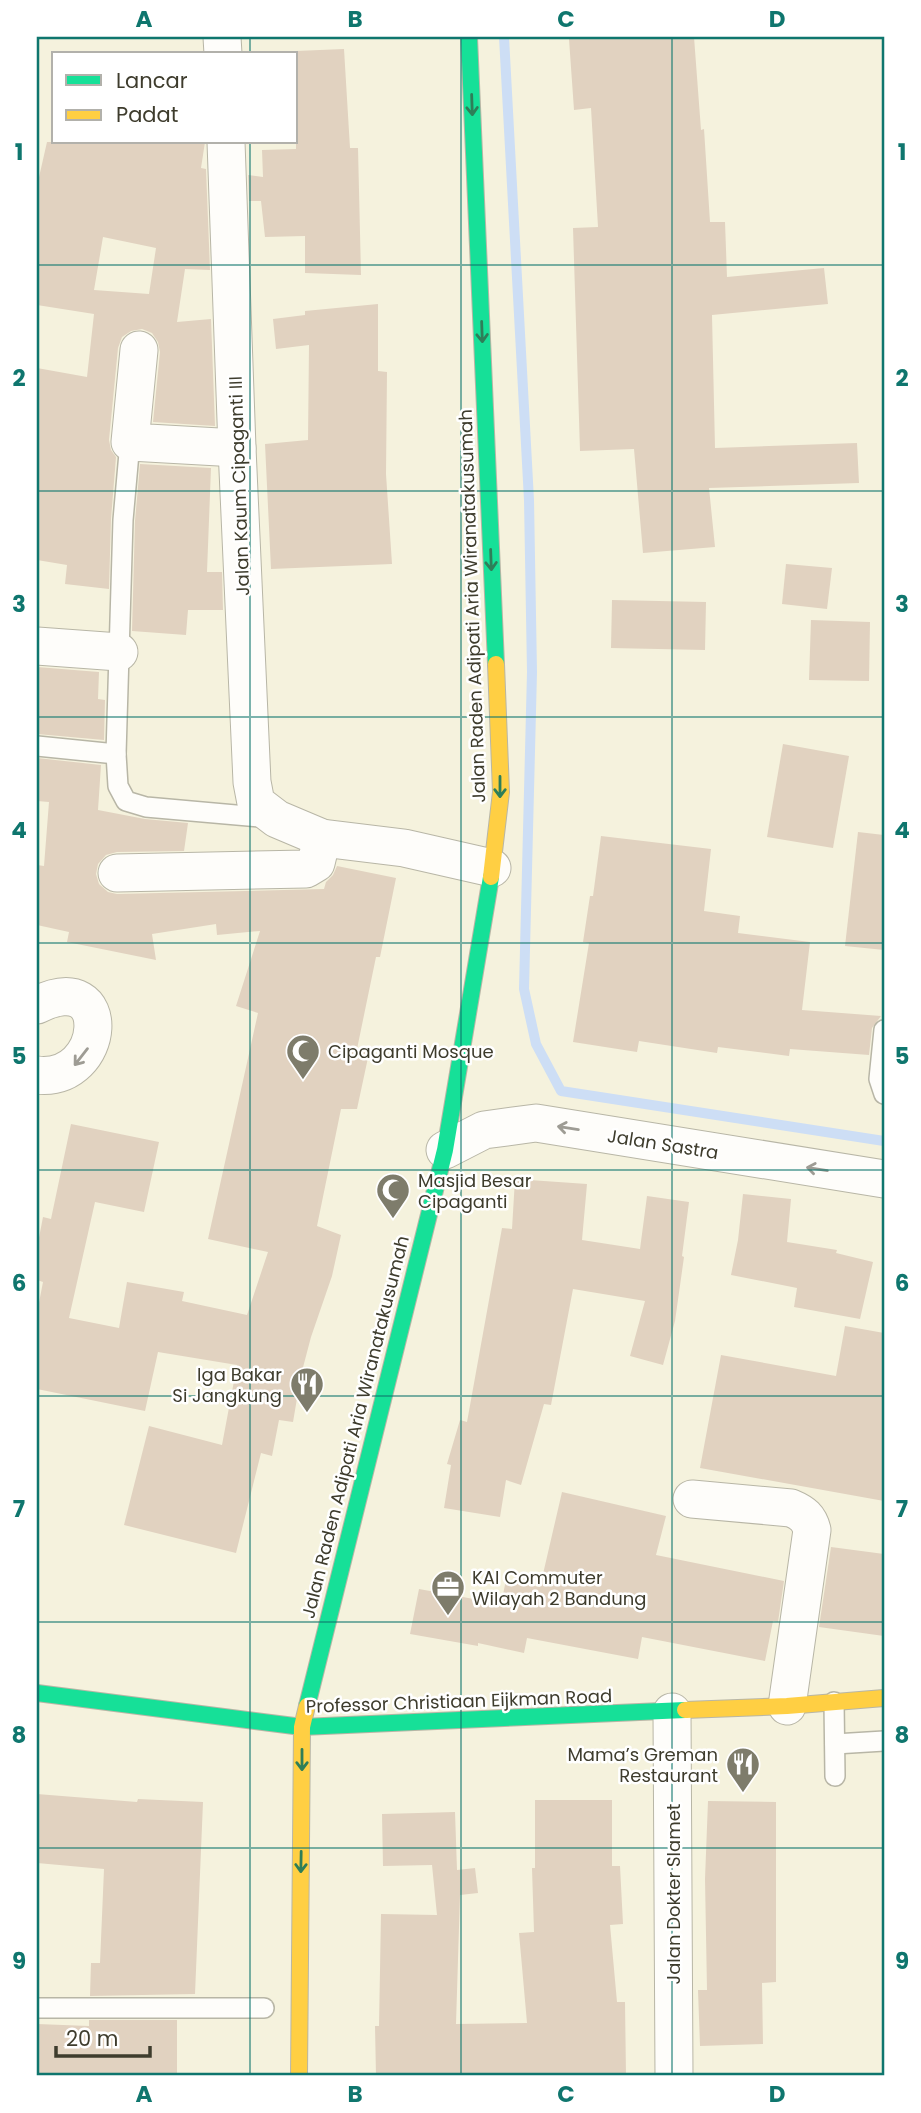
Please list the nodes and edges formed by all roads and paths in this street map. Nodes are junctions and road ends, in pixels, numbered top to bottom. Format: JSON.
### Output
{"nodes":[{"id":1,"x":469,"y":37,"type":"edge"},
{"id":2,"x":226,"y":144,"type":"edge"},
{"id":3,"x":139,"y":350,"type":"dead end"},
{"id":4,"x":130,"y":442,"type":"junction"},
{"id":5,"x":237,"y":447,"type":"junction"},
{"id":6,"x":37,"y":646,"type":"edge"},
{"id":7,"x":119,"y":652,"type":"junction"},
{"id":8,"x":37,"y":746,"type":"edge"},
{"id":9,"x":116,"y":754,"type":"junction"},
{"id":10,"x":277,"y":819,"type":"junction"},
{"id":11,"x":323,"y":838,"type":"junction"},
{"id":12,"x":492,"y":868,"type":"junction"},
{"id":13,"x":117,"y":873,"type":"dead end"},
{"id":14,"x":37,"y":1005,"type":"edge"},
{"id":15,"x":884,"y":1030,"type":"edge"},
{"id":16,"x":37,"y":1075,"type":"edge"},
{"id":17,"x":884,"y":1094,"type":"edge"},
{"id":18,"x":445,"y":1150,"type":"junction"},
{"id":19,"x":884,"y":1180,"type":"edge"},
{"id":20,"x":692,"y":1499,"type":"dead end"},
{"id":21,"x":37,"y":1693,"type":"edge"},
{"id":22,"x":884,"y":1698,"type":"edge"},
{"id":23,"x":834,"y":1702,"type":"junction"},
{"id":24,"x":786,"y":1706,"type":"junction"},
{"id":25,"x":672,"y":1712,"type":"junction"},
{"id":26,"x":302,"y":1727,"type":"junction"},
{"id":27,"x":884,"y":1741,"type":"edge"},
{"id":28,"x":835,"y":1744,"type":"junction"},
{"id":29,"x":835,"y":1776,"type":"dead end"},
{"id":30,"x":37,"y":2008,"type":"edge"},
{"id":31,"x":264,"y":2008,"type":"dead end"},
{"id":32,"x":299,"y":2076,"type":"edge"},
{"id":33,"x":674,"y":2076,"type":"edge"}],
"edges":[{"from":1,"to":12,"type":"main road","name":"Jalan Raden Adipati Aria Wiranatakusumah","one_way":true},
{"from":2,"to":5,"type":"street","name":"Jalan Kaum Cipaganti III"},
{"from":3,"to":4,"type":"street"},
{"from":4,"to":5,"type":"street"},
{"from":4,"to":7,"type":"lane"},
{"from":5,"to":10,"type":"street","name":"Jalan Kaum Cipaganti III"},
{"from":6,"to":7,"type":"street"},
{"from":7,"to":9,"type":"lane"},
{"from":8,"to":9,"type":"lane"},
{"from":9,"to":10,"type":"lane"},
{"from":10,"to":11,"type":"street"},
{"from":11,"to":12,"type":"street"},
{"from":11,"to":13,"type":"street"},
{"from":12,"to":18,"type":"main road","name":"Jalan Raden Adipati Aria Wiranatakusumah"},
{"from":14,"to":16,"type":"street","one_way":true},
{"from":15,"to":17,"type":"lane"},
{"from":19,"to":18,"type":"street","name":"Jalan Sastra","one_way":true},
{"from":18,"to":26,"type":"main road","name":"Jalan Raden Adipati Aria Wiranatakusumah"},
{"from":20,"to":24,"type":"street"},
{"from":21,"to":26,"type":"main road","name":"Professor Christiaan Eijkman Road"},
{"from":22,"to":23,"type":"main road","name":"Professor Christiaan Eijkman Road"},
{"from":23,"to":24,"type":"main road","name":"Professor Christiaan Eijkman Road"},
{"from":23,"to":28,"type":"lane"},
{"from":24,"to":25,"type":"main road","name":"Professor Christiaan Eijkman Road"},
{"from":25,"to":26,"type":"main road","name":"Professor Christiaan Eijkman Road"},
{"from":25,"to":33,"type":"street","name":"Jalan Dokter Slamet"},
{"from":26,"to":32,"type":"main road","name":"Jalan Raden Adipati Aria Wiranatakusumah","one_way":true},
{"from":27,"to":28,"type":"lane"},
{"from":28,"to":29,"type":"lane"},
{"from":30,"to":31,"type":"lane"}]}
